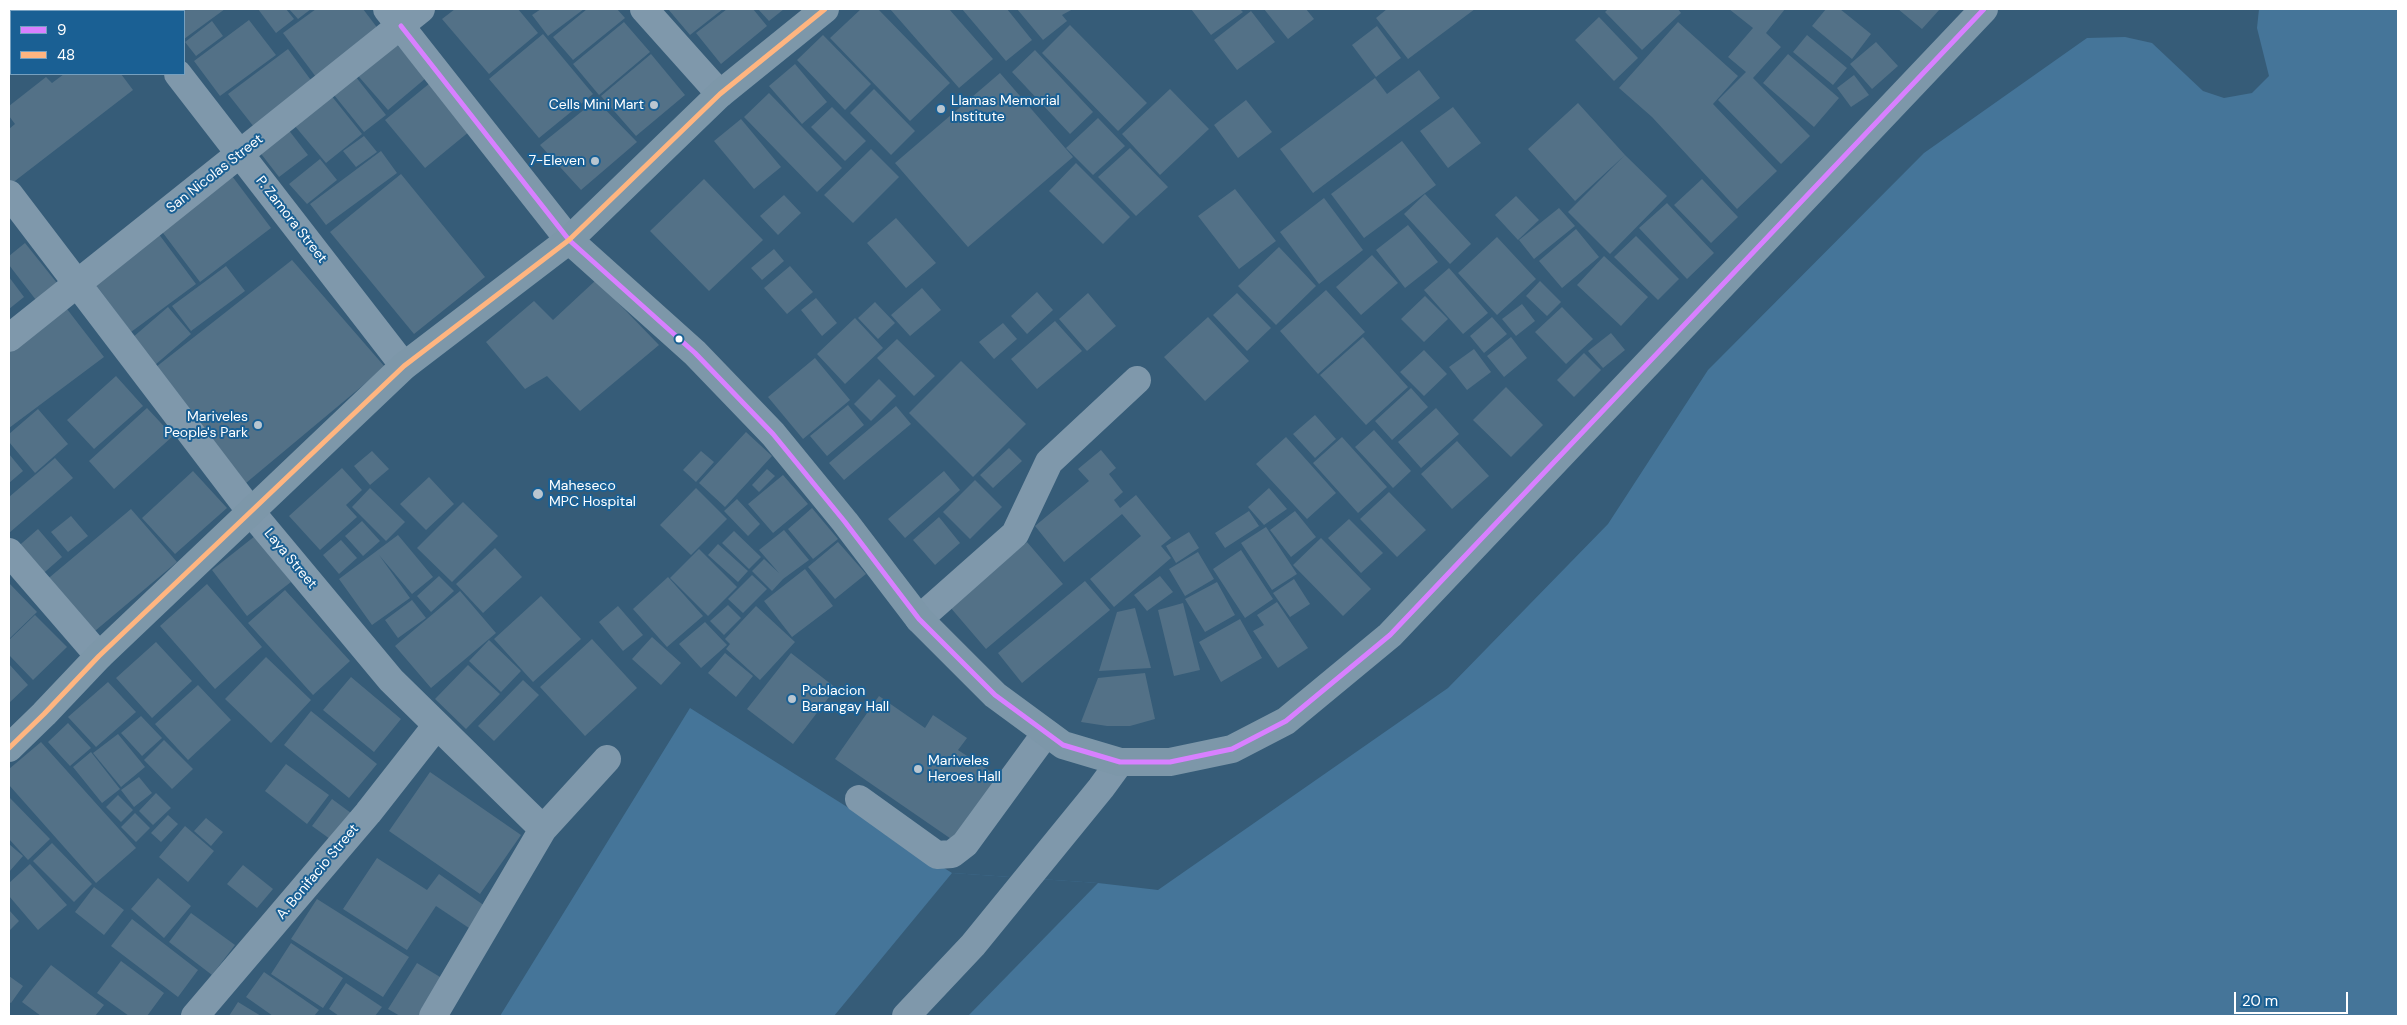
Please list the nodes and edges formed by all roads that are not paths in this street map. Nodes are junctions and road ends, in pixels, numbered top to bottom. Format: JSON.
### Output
{"nodes":[{"id":1,"x":421,"y":9,"type":"edge"},
{"id":2,"x":644,"y":9,"type":"edge"},
{"id":3,"x":825,"y":9,"type":"edge"},
{"id":4,"x":1984,"y":9,"type":"edge"},
{"id":5,"x":394,"y":18,"type":"edge"},
{"id":6,"x":179,"y":75,"type":"edge"},
{"id":7,"x":720,"y":94,"type":"junction"},
{"id":8,"x":240,"y":154,"type":"junction"},
{"id":9,"x":9,"y":194,"type":"edge"},
{"id":10,"x":569,"y":240,"type":"junction"},
{"id":11,"x":77,"y":283,"type":"junction"},
{"id":12,"x":9,"y":338,"type":"edge"},
{"id":13,"x":404,"y":366,"type":"junction"},
{"id":14,"x":1137,"y":380,"type":"dead end"},
{"id":15,"x":251,"y":512,"type":"junction"},
{"id":16,"x":9,"y":552,"type":"edge"},
{"id":17,"x":918,"y":619,"type":"junction"},
{"id":18,"x":99,"y":656,"type":"junction"},
{"id":19,"x":437,"y":725,"type":"junction"},
{"id":20,"x":1046,"y":733,"type":"junction"},
{"id":21,"x":9,"y":748,"type":"edge"},
{"id":22,"x":607,"y":759,"type":"dead end"},
{"id":23,"x":1120,"y":762,"type":"junction"},
{"id":24,"x":859,"y":799,"type":"dead end"},
{"id":25,"x":543,"y":829,"type":"junction"},
{"id":26,"x":195,"y":1016,"type":"edge"},
{"id":27,"x":433,"y":1016,"type":"edge"},
{"id":28,"x":906,"y":1016,"type":"edge"}],
"edges":[{"from":1,"to":5,"type":"street","name":"San Nicolas Street"},
{"from":2,"to":7,"type":"street"},
{"from":3,"to":7,"type":"main road"},
{"from":4,"to":23,"type":"main road"},
{"from":5,"to":8,"type":"street","name":"San Nicolas Street"},
{"from":5,"to":10,"type":"street"},
{"from":6,"to":8,"type":"street","name":"P. Zamora Street"},
{"from":7,"to":10,"type":"main road"},
{"from":8,"to":11,"type":"street","name":"San Nicolas Street"},
{"from":8,"to":13,"type":"street","name":"P. Zamora Street"},
{"from":9,"to":11,"type":"street","name":"Laya Street"},
{"from":10,"to":13,"type":"main road"},
{"from":10,"to":17,"type":"main road"},
{"from":11,"to":12,"type":"street","name":"San Nicolas Street"},
{"from":11,"to":15,"type":"street","name":"Laya Street"},
{"from":13,"to":15,"type":"main road"},
{"from":14,"to":17,"type":"street"},
{"from":15,"to":18,"type":"main road"},
{"from":15,"to":19,"type":"street","name":"Laya Street"},
{"from":16,"to":18,"type":"street"},
{"from":17,"to":20,"type":"main road"},
{"from":18,"to":21,"type":"main road"},
{"from":19,"to":25,"type":"street","name":"Laya Street"},
{"from":19,"to":26,"type":"street","name":"A. Bonifacio Street"},
{"from":20,"to":23,"type":"main road"},
{"from":20,"to":24,"type":"street"},
{"from":22,"to":25,"type":"street"},
{"from":23,"to":28,"type":"street"},
{"from":25,"to":27,"type":"street"}]}
